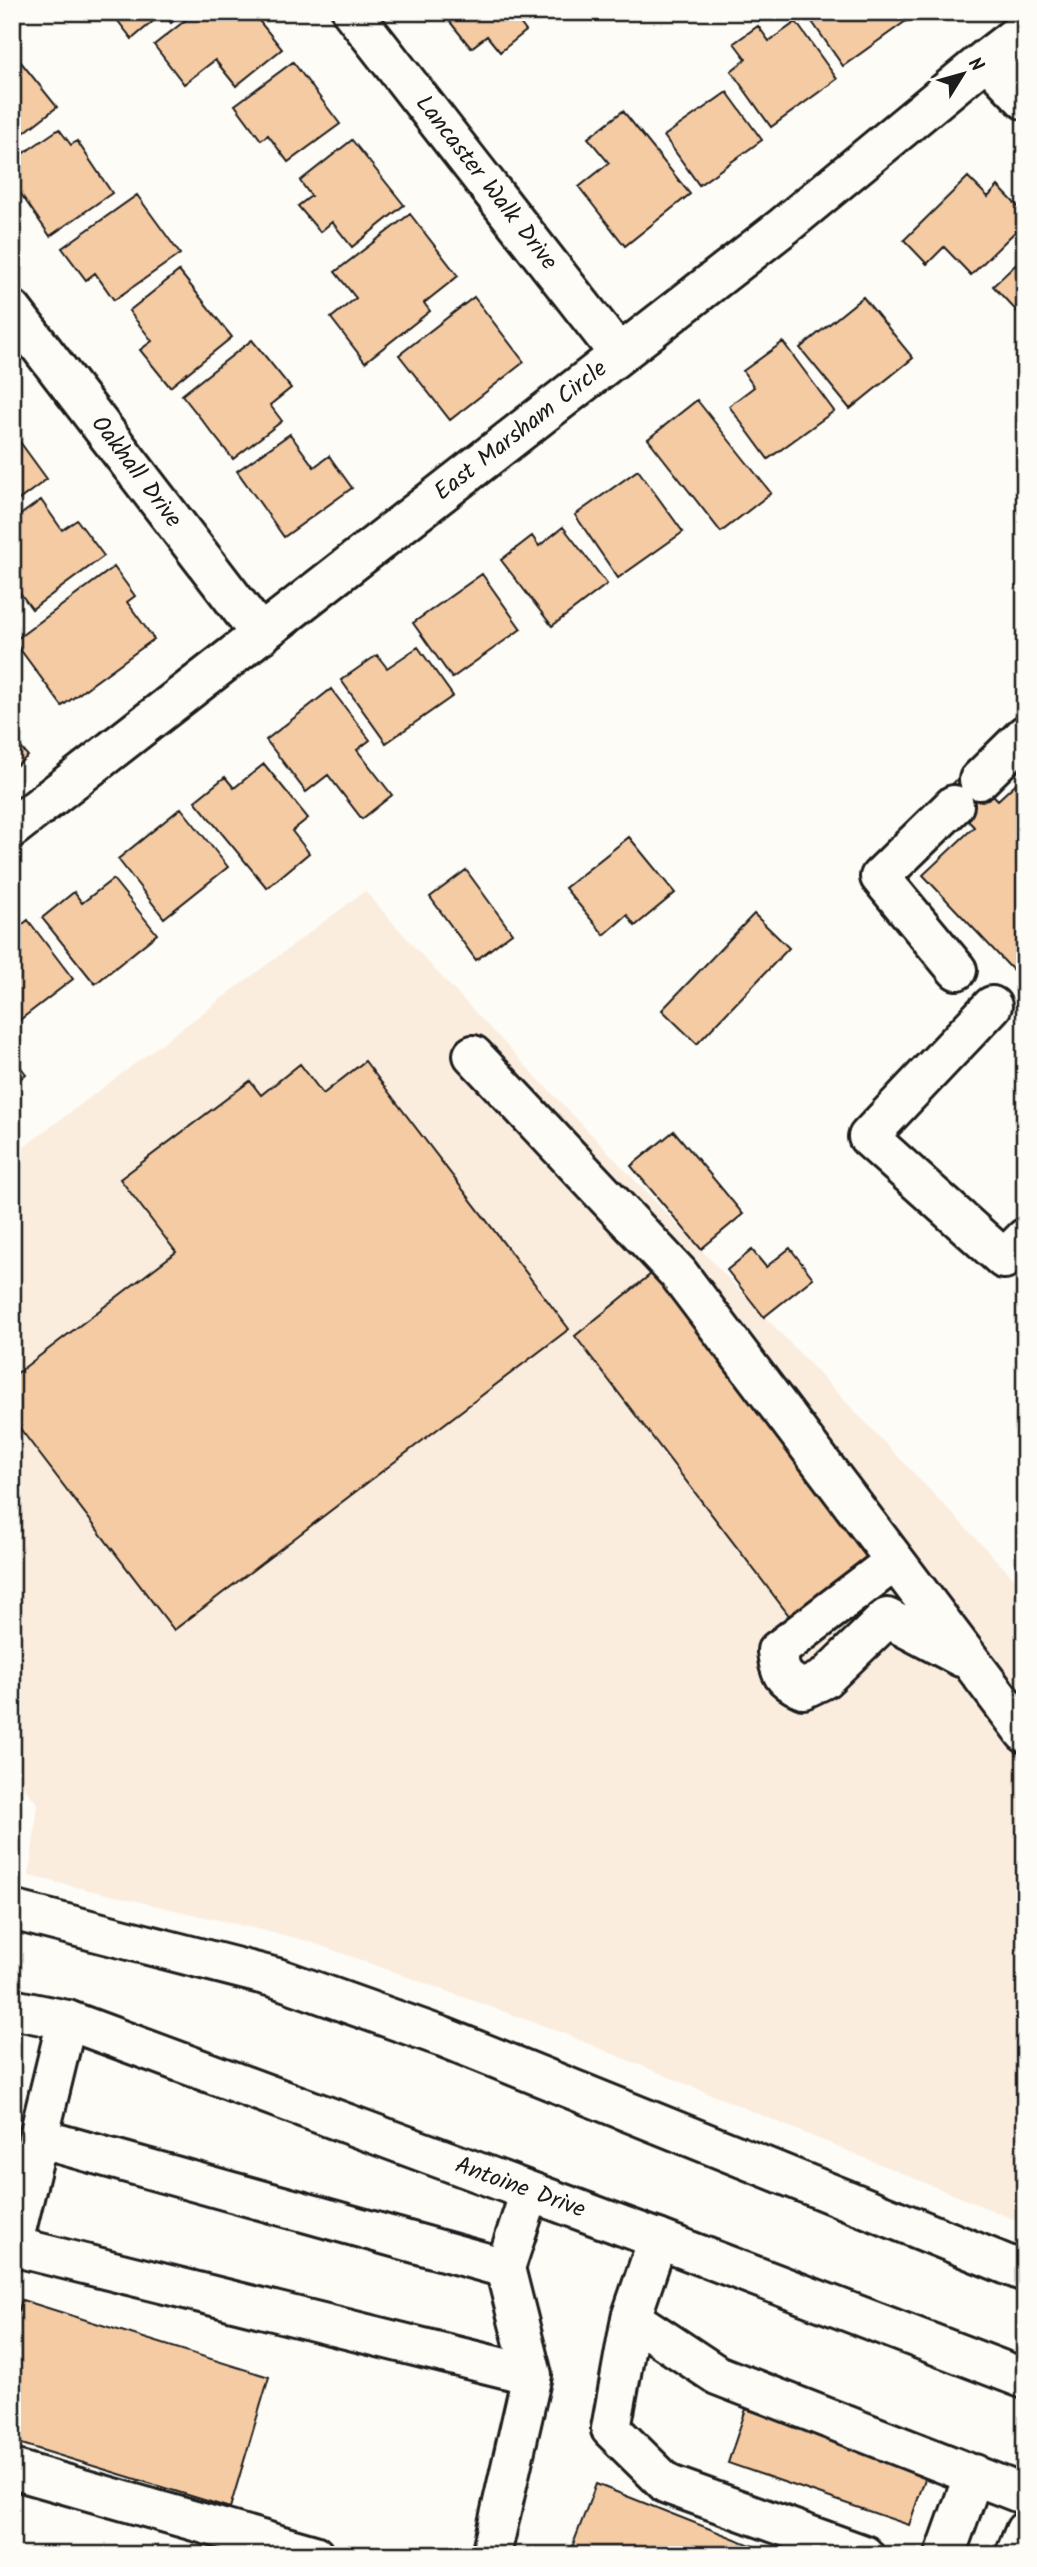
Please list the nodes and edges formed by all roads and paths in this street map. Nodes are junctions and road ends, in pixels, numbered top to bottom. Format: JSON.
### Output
{"nodes":[{"id":1,"x":352,"y":12,"type":"edge"},
{"id":2,"x":1025,"y":30,"type":"edge"},
{"id":3,"x":986,"y":59,"type":"junction"},
{"id":4,"x":1025,"y":100,"type":"edge"},
{"id":5,"x":12,"y":310,"type":"edge"},
{"id":6,"x":619,"y":354,"type":"junction"},
{"id":7,"x":261,"y":635,"type":"junction"},
{"id":8,"x":1025,"y":735,"type":"edge"},
{"id":9,"x":12,"y":828,"type":"edge"},
{"id":10,"x":957,"y":970,"type":"dead end"},
{"id":11,"x":992,"y":1006,"type":"dead end"},
{"id":12,"x":473,"y":1055,"type":"dead end"},
{"id":13,"x":1025,"y":1238,"type":"edge"},
{"id":14,"x":895,"y":1561,"type":"junction"},
{"id":15,"x":972,"y":1663,"type":"junction"},
{"id":16,"x":1025,"y":1733,"type":"edge"},
{"id":17,"x":12,"y":1910,"type":"edge"},
{"id":18,"x":12,"y":2009,"type":"edge"},
{"id":19,"x":67,"y":2021,"type":"junction"},
{"id":20,"x":38,"y":2138,"type":"junction"},
{"id":21,"x":530,"y":2192,"type":"junction"},
{"id":22,"x":658,"y":2239,"type":"junction"},
{"id":23,"x":12,"y":2246,"type":"edge"},
{"id":24,"x":505,"y":2267,"type":"junction"},
{"id":25,"x":1025,"y":2272,"type":"edge"},
{"id":26,"x":631,"y":2318,"type":"junction"},
{"id":27,"x":532,"y":2375,"type":"junction"},
{"id":28,"x":1025,"y":2379,"type":"edge"},
{"id":29,"x":12,"y":2469,"type":"edge"},
{"id":30,"x":974,"y":2474,"type":"junction"},
{"id":31,"x":1025,"y":2495,"type":"edge"},
{"id":32,"x":1025,"y":2531,"type":"edge"},
{"id":33,"x":314,"y":2555,"type":"edge"},
{"id":34,"x":491,"y":2555,"type":"edge"},
{"id":35,"x":864,"y":2555,"type":"edge"},
{"id":36,"x":945,"y":2555,"type":"edge"},
{"id":37,"x":1015,"y":2555,"type":"edge"}],
"edges":[{"from":1,"to":6,"type":"street","name":"Lancaster Walk Drive"},
{"from":2,"to":3,"type":"street","name":"East Marsham Circle"},
{"from":3,"to":4,"type":"street"},
{"from":3,"to":6,"type":"street","name":"East Marsham Circle"},
{"from":5,"to":7,"type":"street","name":"Oakhall Drive"},
{"from":6,"to":7,"type":"street","name":"East Marsham Circle"},
{"from":7,"to":9,"type":"street","name":"East Marsham Circle"},
{"from":8,"to":10,"type":"street"},
{"from":11,"to":13,"type":"street"},
{"from":12,"to":14,"type":"street"},
{"from":14,"to":15,"type":"street"},
{"from":14,"to":15,"type":"street"},
{"from":15,"to":16,"type":"street"},
{"from":17,"to":25,"type":"street"},
{"from":18,"to":19,"type":"street","name":"Antoine Drive"},
{"from":19,"to":20,"type":"street"},
{"from":19,"to":21,"type":"street","name":"Antoine Drive"},
{"from":20,"to":23,"type":"street"},
{"from":20,"to":24,"type":"street"},
{"from":21,"to":22,"type":"street","name":"Antoine Drive"},
{"from":21,"to":24,"type":"street"},
{"from":22,"to":26,"type":"street"},
{"from":22,"to":28,"type":"street","name":"Antoine Drive"},
{"from":23,"to":27,"type":"street"},
{"from":24,"to":27,"type":"street"},
{"from":26,"to":30,"type":"street"},
{"from":26,"to":35,"type":"street"},
{"from":27,"to":34,"type":"street"},
{"from":29,"to":33,"type":"street"},
{"from":30,"to":31,"type":"street"},
{"from":30,"to":36,"type":"street"},
{"from":32,"to":37,"type":"street"}]}
